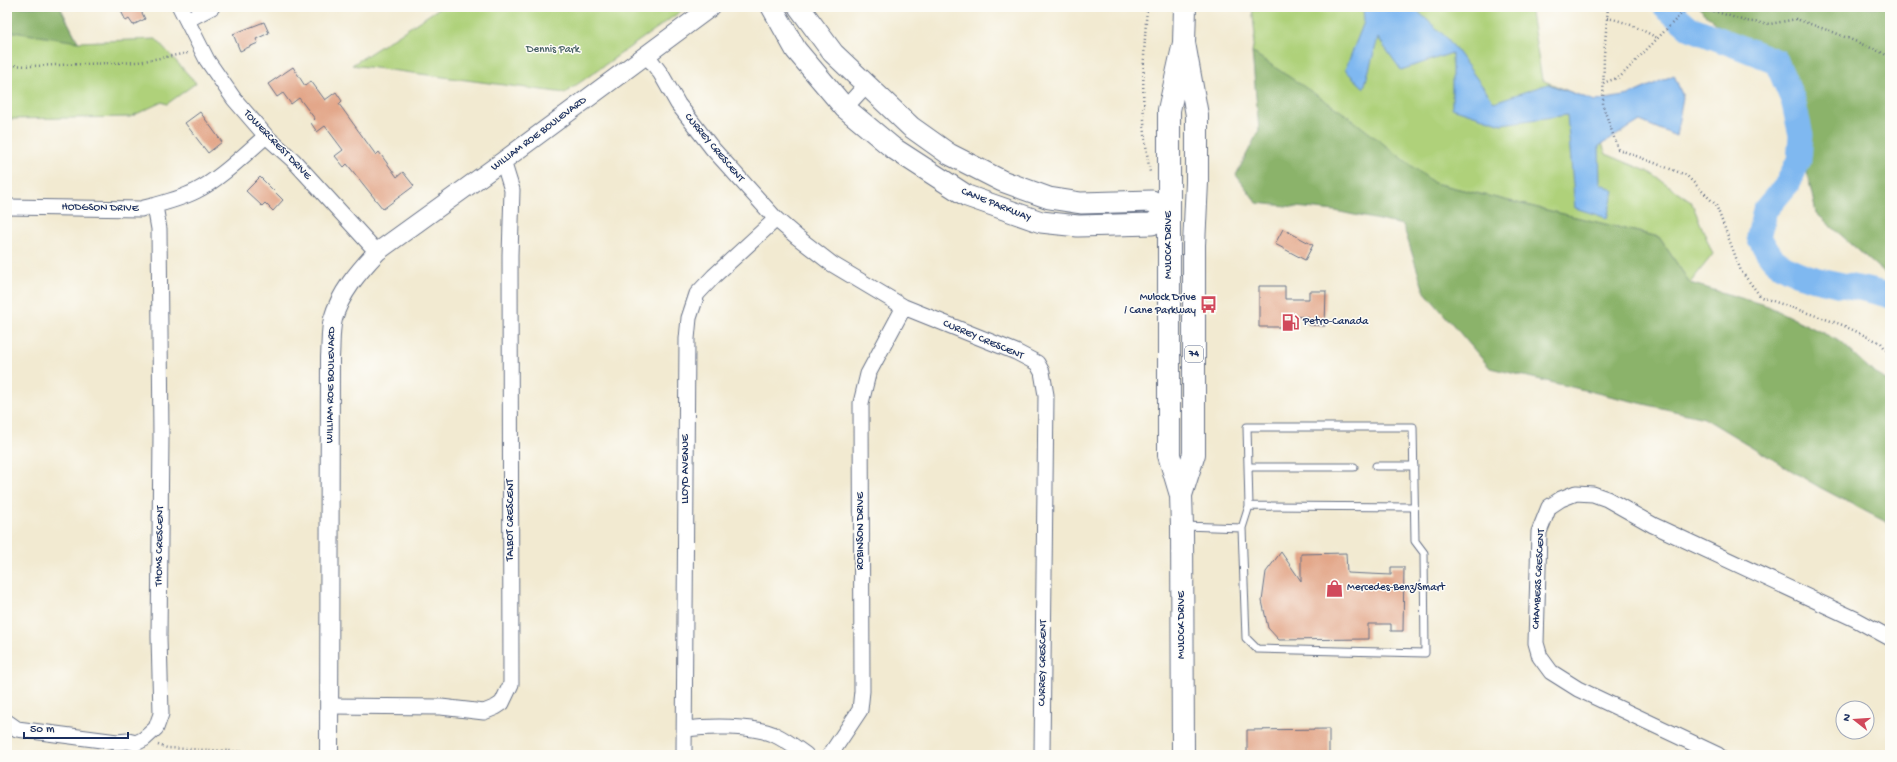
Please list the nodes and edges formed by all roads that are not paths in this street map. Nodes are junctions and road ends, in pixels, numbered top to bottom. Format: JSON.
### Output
{"nodes":[{"id":1,"x":180,"y":7,"type":"edge"},
{"id":2,"x":212,"y":7,"type":"edge"},
{"id":3,"x":711,"y":7,"type":"edge"},
{"id":4,"x":772,"y":7,"type":"edge"},
{"id":5,"x":800,"y":7,"type":"edge"},
{"id":6,"x":1185,"y":7,"type":"edge"},
{"id":7,"x":187,"y":20,"type":"junction"},
{"id":8,"x":1184,"y":43,"type":"junction"},
{"id":9,"x":646,"y":54,"type":"junction"},
{"id":10,"x":866,"y":84,"type":"junction"},
{"id":11,"x":845,"y":108,"type":"junction"},
{"id":12,"x":266,"y":136,"type":"junction"},
{"id":13,"x":503,"y":161,"type":"junction"},
{"id":14,"x":155,"y":206,"type":"junction"},
{"id":15,"x":7,"y":207,"type":"edge"},
{"id":16,"x":1196,"y":211,"type":"junction"},
{"id":17,"x":1169,"y":212,"type":"junction"},
{"id":18,"x":776,"y":219,"type":"junction"},
{"id":19,"x":377,"y":252,"type":"junction"},
{"id":20,"x":904,"y":307,"type":"junction"},
{"id":21,"x":1354,"y":466,"type":"dead end"},
{"id":22,"x":1376,"y":466,"type":"dead end"},
{"id":23,"x":1414,"y":466,"type":"junction"},
{"id":24,"x":1248,"y":467,"type":"junction"},
{"id":25,"x":1181,"y":495,"type":"junction"},
{"id":26,"x":1249,"y":506,"type":"junction"},
{"id":27,"x":1414,"y":507,"type":"junction"},
{"id":28,"x":1182,"y":526,"type":"junction"},
{"id":29,"x":1242,"y":528,"type":"junction"},
{"id":30,"x":1890,"y":638,"type":"edge"},
{"id":31,"x":330,"y":706,"type":"junction"},
{"id":32,"x":7,"y":722,"type":"edge"},
{"id":33,"x":685,"y":729,"type":"junction"},
{"id":34,"x":329,"y":755,"type":"edge"},
{"id":35,"x":684,"y":755,"type":"edge"},
{"id":36,"x":806,"y":755,"type":"edge"},
{"id":37,"x":830,"y":755,"type":"edge"},
{"id":38,"x":1042,"y":755,"type":"edge"},
{"id":39,"x":1183,"y":755,"type":"edge"},
{"id":40,"x":1718,"y":755,"type":"edge"}],
"edges":[{"from":1,"to":7,"type":"street","name":"TOWERCREST DRIVE"},
{"from":2,"to":7,"type":"street"},
{"from":3,"to":9,"type":"street","name":"WILLIAM ROE BOULEVARD"},
{"from":4,"to":11,"type":"main road","name":"CANE PARKWAY"},
{"from":5,"to":10,"type":"main road"},
{"from":6,"to":8,"type":"main road","name":"MULOCK DRIVE","number":"74"},
{"from":7,"to":12,"type":"street","name":"TOWERCREST DRIVE"},
{"from":8,"to":16,"type":"main road","name":"MULOCK DRIVE","number":"74"},
{"from":8,"to":17,"type":"main road","name":"MULOCK DRIVE","number":"74"},
{"from":9,"to":13,"type":"street","name":"WILLIAM ROE BOULEVARD"},
{"from":9,"to":18,"type":"street","name":"CURREY CRESCENT"},
{"from":10,"to":11,"type":"street"},
{"from":10,"to":17,"type":"main road"},
{"from":11,"to":17,"type":"main road","name":"CANE PARKWAY"},
{"from":12,"to":14,"type":"street","name":"HODGSON DRIVE"},
{"from":12,"to":19,"type":"street","name":"TOWERCREST DRIVE"},
{"from":13,"to":19,"type":"street","name":"WILLIAM ROE BOULEVARD"},
{"from":13,"to":31,"type":"street","name":"TALBOT CRESCENT"},
{"from":14,"to":15,"type":"street","name":"HODGSON DRIVE"},
{"from":14,"to":32,"type":"street","name":"THOMS CRESCENT"},
{"from":16,"to":17,"type":"street"},
{"from":16,"to":25,"type":"main road","name":"MULOCK DRIVE","number":"74"},
{"from":17,"to":25,"type":"main road","name":"MULOCK DRIVE","number":"74"},
{"from":18,"to":20,"type":"street","name":"CURREY CRESCENT"},
{"from":18,"to":33,"type":"street","name":"LLOYD AVENUE"},
{"from":19,"to":31,"type":"street","name":"WILLIAM ROE BOULEVARD"},
{"from":20,"to":37,"type":"street","name":"ROBINSON DRIVE"},
{"from":20,"to":38,"type":"street","name":"CURREY CRESCENT"},
{"from":21,"to":24,"type":"lane"},
{"from":22,"to":23,"type":"lane"},
{"from":23,"to":24,"type":"lane"},
{"from":23,"to":27,"type":"lane"},
{"from":24,"to":26,"type":"lane"},
{"from":25,"to":28,"type":"main road","name":"MULOCK DRIVE","number":"74"},
{"from":26,"to":27,"type":"lane"},
{"from":26,"to":29,"type":"lane"},
{"from":27,"to":29,"type":"lane"},
{"from":28,"to":29,"type":"lane"},
{"from":28,"to":39,"type":"main road","name":"MULOCK DRIVE","number":"74"},
{"from":30,"to":40,"type":"street","name":"CHAMBERS CRESCENT"},
{"from":31,"to":34,"type":"street","name":"WILLIAM ROE BOULEVARD"},
{"from":33,"to":35,"type":"street","name":"LLOYD AVENUE"},
{"from":33,"to":36,"type":"street"}]}
